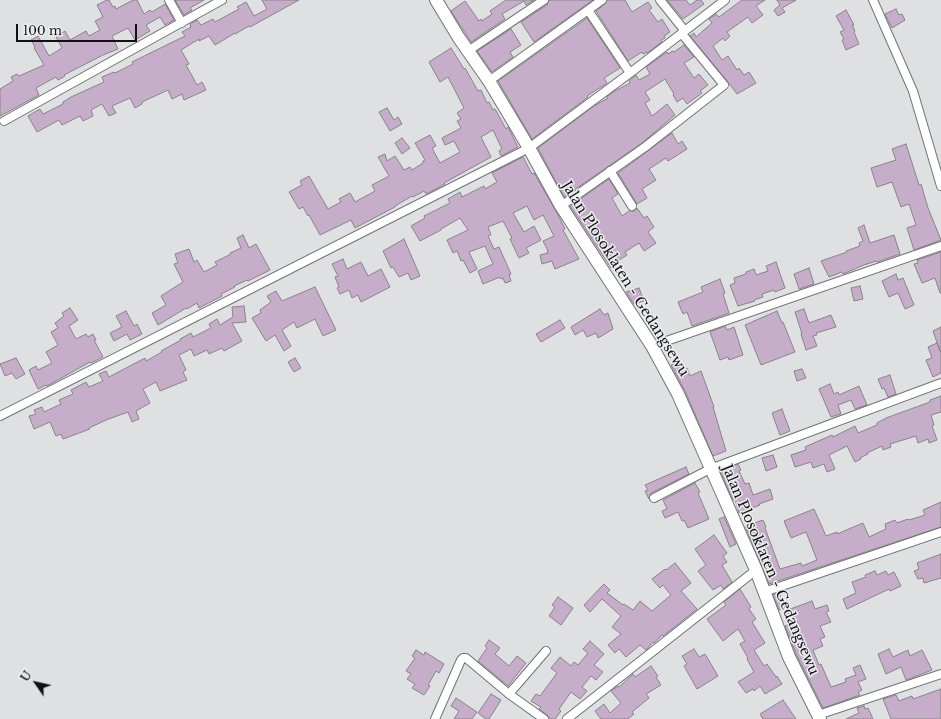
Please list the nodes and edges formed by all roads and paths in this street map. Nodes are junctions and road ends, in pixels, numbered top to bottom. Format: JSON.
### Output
{"nodes":[{"id":1,"x":169,"y":0,"type":"edge"},
{"id":2,"x":222,"y":0,"type":"edge"},
{"id":3,"x":436,"y":0,"type":"edge"},
{"id":4,"x":544,"y":0,"type":"edge"},
{"id":5,"x":602,"y":0,"type":"edge"},
{"id":6,"x":660,"y":0,"type":"edge"},
{"id":7,"x":725,"y":0,"type":"edge"},
{"id":8,"x":873,"y":0,"type":"edge"},
{"id":9,"x":588,"y":10,"type":"junction"},
{"id":10,"x":182,"y":23,"type":"junction"},
{"id":11,"x":683,"y":32,"type":"junction"},
{"id":12,"x":468,"y":51,"type":"junction"},
{"id":13,"x":630,"y":73,"type":"junction"},
{"id":14,"x":489,"y":81,"type":"junction"},
{"id":15,"x":4,"y":121,"type":"dead end"},
{"id":16,"x":529,"y":148,"type":"junction"},
{"id":17,"x":610,"y":171,"type":"junction"},
{"id":18,"x":941,"y":186,"type":"edge"},
{"id":19,"x":561,"y":206,"type":"junction"},
{"id":20,"x":632,"y":206,"type":"dead end"},
{"id":21,"x":941,"y":246,"type":"edge"},
{"id":22,"x":652,"y":346,"type":"junction"},
{"id":23,"x":941,"y":383,"type":"edge"},
{"id":24,"x":0,"y":416,"type":"edge"},
{"id":25,"x":710,"y":469,"type":"junction"},
{"id":26,"x":654,"y":498,"type":"dead end"},
{"id":27,"x":941,"y":532,"type":"edge"},
{"id":28,"x":756,"y":570,"type":"junction"},
{"id":29,"x":764,"y":592,"type":"junction"},
{"id":30,"x":546,"y":651,"type":"dead end"},
{"id":31,"x":941,"y":674,"type":"edge"},
{"id":32,"x":509,"y":694,"type":"junction"},
{"id":33,"x":819,"y":717,"type":"edge"},
{"id":34,"x":435,"y":719,"type":"edge"},
{"id":35,"x":544,"y":719,"type":"edge"},
{"id":36,"x":567,"y":719,"type":"edge"}],
"edges":[{"from":1,"to":10,"type":"street"},
{"from":2,"to":10,"type":"street"},
{"from":3,"to":12,"type":"main road","name":"Jalan Plosoklaten - Gedangsewu"},
{"from":4,"to":12,"type":"street"},
{"from":5,"to":9,"type":"street"},
{"from":6,"to":11,"type":"street"},
{"from":7,"to":11,"type":"street"},
{"from":8,"to":18,"type":"street"},
{"from":9,"to":13,"type":"street"},
{"from":9,"to":14,"type":"street"},
{"from":10,"to":15,"type":"street"},
{"from":11,"to":13,"type":"street"},
{"from":11,"to":17,"type":"street"},
{"from":12,"to":14,"type":"main road","name":"Jalan Plosoklaten - Gedangsewu"},
{"from":13,"to":16,"type":"street"},
{"from":14,"to":16,"type":"main road","name":"Jalan Plosoklaten - Gedangsewu"},
{"from":16,"to":19,"type":"main road","name":"Jalan Plosoklaten - Gedangsewu"},
{"from":16,"to":24,"type":"street"},
{"from":17,"to":19,"type":"street"},
{"from":17,"to":20,"type":"street"},
{"from":19,"to":22,"type":"main road","name":"Jalan Plosoklaten - Gedangsewu"},
{"from":21,"to":22,"type":"street"},
{"from":22,"to":25,"type":"main road","name":"Jalan Plosoklaten - Gedangsewu"},
{"from":23,"to":25,"type":"street"},
{"from":25,"to":26,"type":"street"},
{"from":25,"to":28,"type":"main road","name":"Jalan Plosoklaten - Gedangsewu"},
{"from":27,"to":29,"type":"street"},
{"from":28,"to":29,"type":"main road","name":"Jalan Plosoklaten - Gedangsewu"},
{"from":28,"to":36,"type":"street"},
{"from":29,"to":33,"type":"main road","name":"Jalan Plosoklaten - Gedangsewu"},
{"from":30,"to":32,"type":"street"},
{"from":31,"to":33,"type":"street"},
{"from":32,"to":34,"type":"street"},
{"from":32,"to":35,"type":"street"}]}
